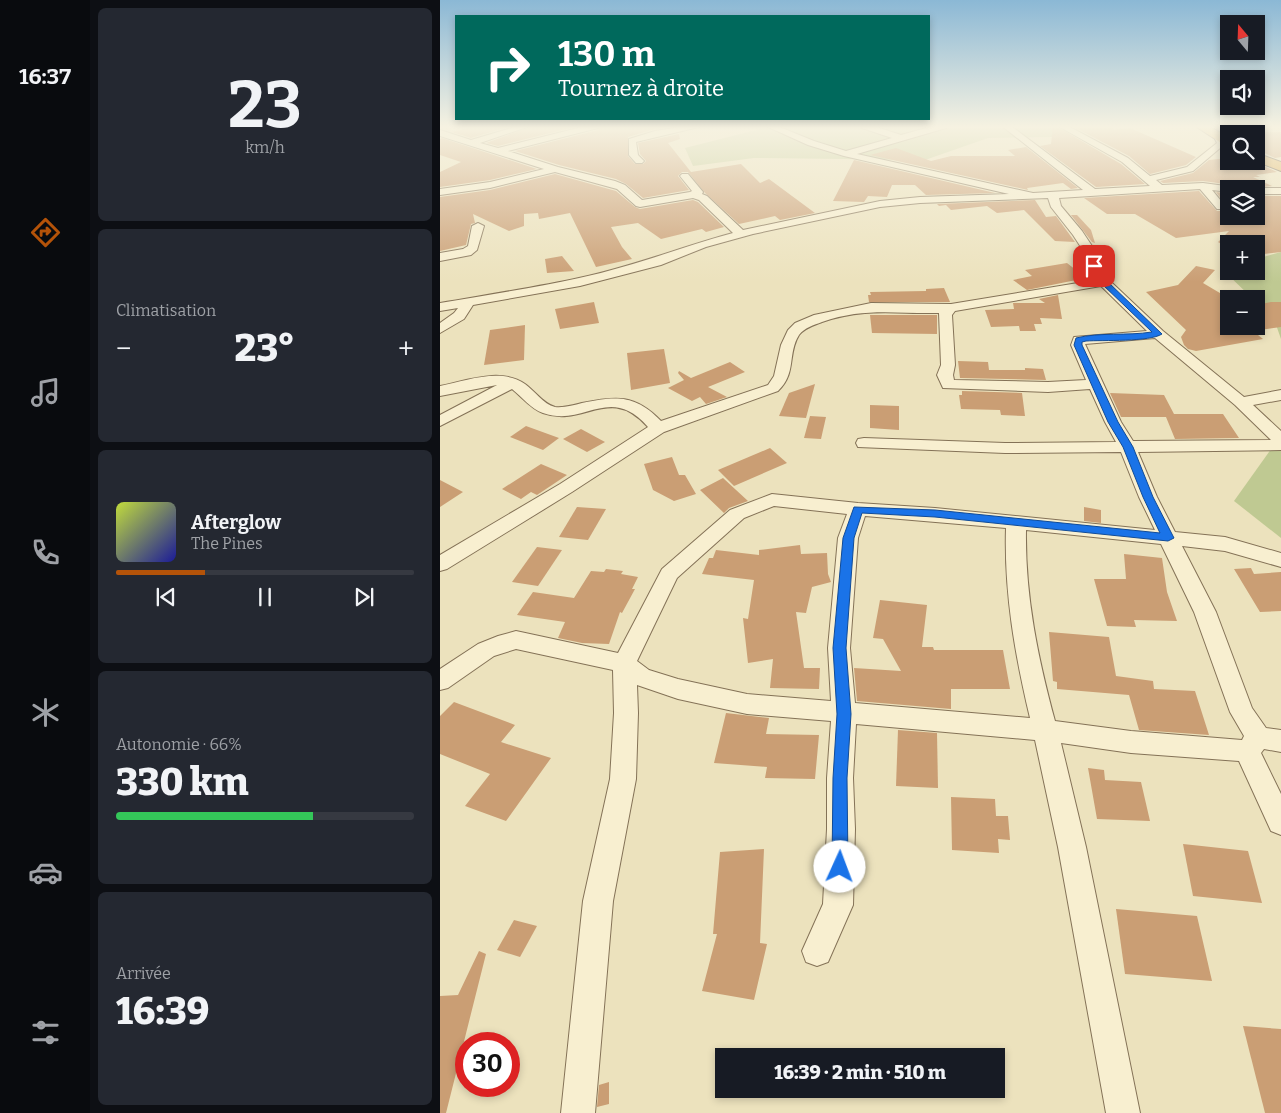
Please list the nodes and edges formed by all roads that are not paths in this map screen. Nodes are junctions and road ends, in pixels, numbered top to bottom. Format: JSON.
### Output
{"nodes":[{"id":1,"x":521,"y":178,"type":"edge"},
{"id":2,"x":586,"y":178,"type":"edge"},
{"id":3,"x":687,"y":178,"type":"edge"},
{"id":4,"x":953,"y":178,"type":"edge"},
{"id":5,"x":1074,"y":178,"type":"edge"},
{"id":6,"x":1152,"y":178,"type":"edge"},
{"id":7,"x":1148,"y":179,"type":"joint"},
{"id":8,"x":1203,"y":186,"type":"junction"},
{"id":9,"x":1159,"y":188,"type":"junction"},
{"id":10,"x":1220,"y":188,"type":"edge"},
{"id":11,"x":1265,"y":191,"type":"edge"},
{"id":12,"x":1281,"y":191,"type":"edge"},
{"id":13,"x":440,"y":192,"type":"edge"},
{"id":14,"x":1092,"y":192,"type":"junction"},
{"id":15,"x":694,"y":195,"type":"junction"},
{"id":16,"x":1033,"y":196,"type":"junction"},
{"id":17,"x":1053,"y":196,"type":"junction"},
{"id":18,"x":1220,"y":206,"type":"edge"},
{"id":19,"x":478,"y":226,"type":"dead end"},
{"id":20,"x":741,"y":234,"type":"junction"},
{"id":21,"x":440,"y":257,"type":"edge"},
{"id":22,"x":1104,"y":282,"type":"junction"},
{"id":23,"x":469,"y":301,"type":"junction"},
{"id":24,"x":440,"y":307,"type":"edge"},
{"id":25,"x":951,"y":308,"type":"junction"},
{"id":26,"x":440,"y":329,"type":"edge"},
{"id":27,"x":1158,"y":334,"type":"junction"},
{"id":28,"x":513,"y":383,"type":"junction"},
{"id":29,"x":1096,"y":384,"type":"junction"},
{"id":30,"x":440,"y":391,"type":"edge"},
{"id":31,"x":1281,"y":395,"type":"edge"},
{"id":32,"x":1241,"y":402,"type":"junction"},
{"id":33,"x":440,"y":421,"type":"edge"},
{"id":34,"x":658,"y":428,"type":"junction"},
{"id":35,"x":1281,"y":440,"type":"edge"},
{"id":36,"x":864,"y":443,"type":"dead end"},
{"id":37,"x":1281,"y":445,"type":"edge"},
{"id":38,"x":1128,"y":447,"type":"junction"},
{"id":39,"x":858,"y":509,"type":"junction"},
{"id":40,"x":1016,"y":523,"type":"junction"},
{"id":41,"x":1168,"y":538,"type":"junction"},
{"id":42,"x":1281,"y":560,"type":"edge"},
{"id":43,"x":440,"y":564,"type":"edge"},
{"id":44,"x":624,"y":664,"type":"junction"},
{"id":45,"x":440,"y":681,"type":"edge"},
{"id":46,"x":844,"y":714,"type":"junction"},
{"id":47,"x":1044,"y":730,"type":"junction"},
{"id":48,"x":1262,"y":743,"type":"edge"},
{"id":49,"x":1281,"y":822,"type":"edge"},
{"id":50,"x":817,"y":951,"type":"dead end"},
{"id":51,"x":578,"y":1113,"type":"edge"},
{"id":52,"x":1123,"y":1113,"type":"edge"}],
"edges":[{"from":1,"to":13,"type":"street"},
{"from":2,"to":15,"type":"street"},
{"from":3,"to":15,"type":"street"},
{"from":4,"to":16,"type":"street"},
{"from":5,"to":14,"type":"street"},
{"from":6,"to":7,"type":"street"},
{"from":7,"to":9,"type":"street"},
{"from":8,"to":9,"type":"street"},
{"from":8,"to":10,"type":"street"},
{"from":8,"to":18,"type":"street"},
{"from":9,"to":14,"type":"street"},
{"from":11,"to":12,"type":"street"},
{"from":14,"to":17,"type":"street"},
{"from":15,"to":20,"type":"street"},
{"from":16,"to":17,"type":"street"},
{"from":16,"to":20,"type":"street"},
{"from":17,"to":22,"type":"street"},
{"from":19,"to":21,"type":"street"},
{"from":20,"to":23,"type":"street"},
{"from":22,"to":25,"type":"street"},
{"from":22,"to":27,"type":"street"},
{"from":23,"to":24,"type":"street"},
{"from":23,"to":26,"type":"street"},
{"from":25,"to":29,"type":"street"},
{"from":25,"to":34,"type":"street"},
{"from":27,"to":29,"type":"street"},
{"from":27,"to":32,"type":"street"},
{"from":28,"to":30,"type":"street"},
{"from":28,"to":33,"type":"street"},
{"from":28,"to":34,"type":"street"},
{"from":29,"to":38,"type":"street"},
{"from":31,"to":32,"type":"street"},
{"from":32,"to":35,"type":"street"},
{"from":34,"to":43,"type":"street"},
{"from":36,"to":38,"type":"street"},
{"from":37,"to":38,"type":"street"},
{"from":38,"to":41,"type":"street"},
{"from":39,"to":40,"type":"street"},
{"from":39,"to":44,"type":"street"},
{"from":39,"to":46,"type":"street"},
{"from":40,"to":41,"type":"street"},
{"from":40,"to":47,"type":"street"},
{"from":41,"to":42,"type":"street"},
{"from":41,"to":48,"type":"street"},
{"from":44,"to":45,"type":"street"},
{"from":44,"to":46,"type":"street"},
{"from":44,"to":51,"type":"street"},
{"from":46,"to":47,"type":"street"},
{"from":46,"to":50,"type":"street"},
{"from":47,"to":48,"type":"street"},
{"from":47,"to":52,"type":"street"},
{"from":48,"to":49,"type":"street"}]}
